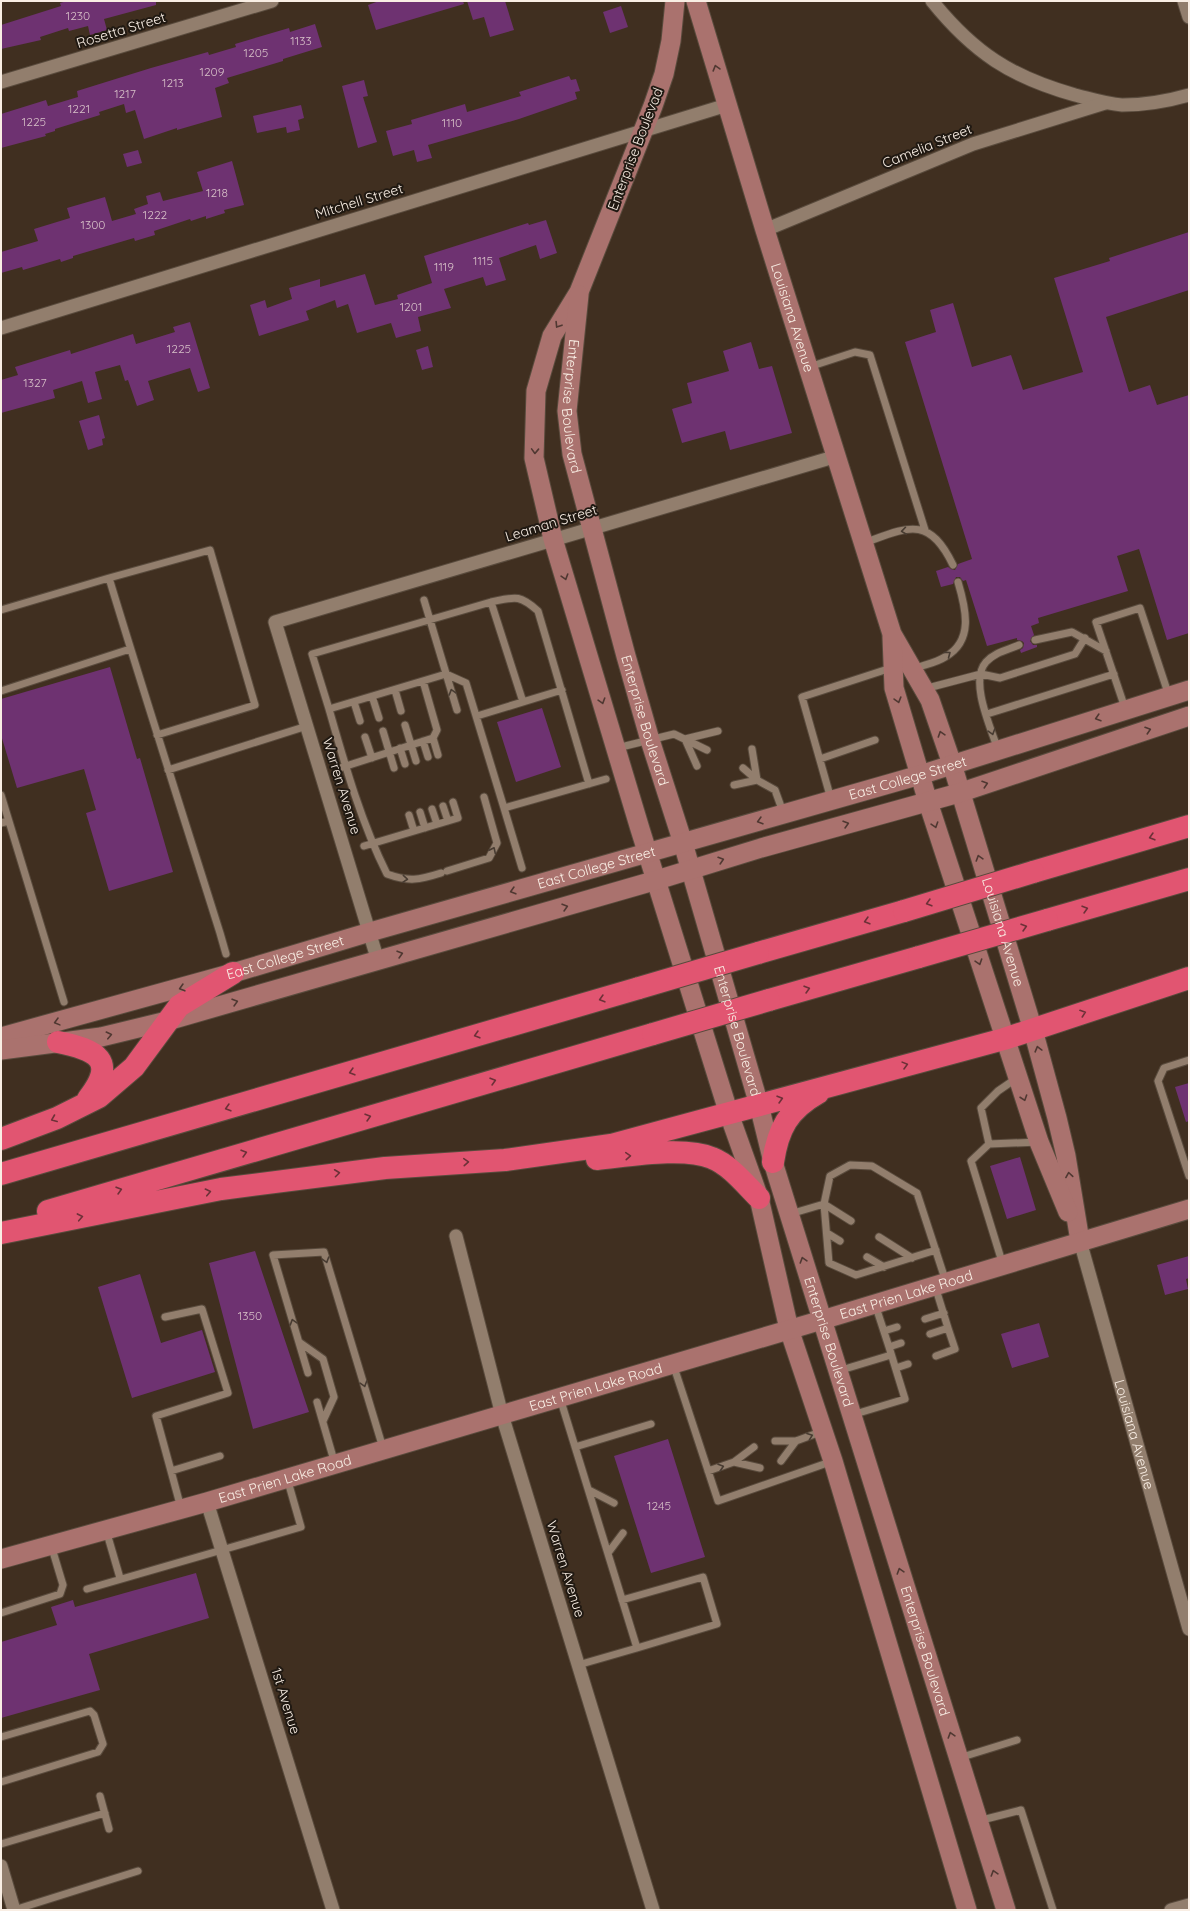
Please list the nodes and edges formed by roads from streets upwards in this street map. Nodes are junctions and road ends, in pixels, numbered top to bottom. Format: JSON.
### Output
{"nodes":[{"id":1,"x":272,"y":1,"type":"edge"},
{"id":2,"x":675,"y":1,"type":"edge"},
{"id":3,"x":696,"y":1,"type":"edge"},
{"id":4,"x":932,"y":1,"type":"edge"},
{"id":5,"x":1184,"y":1,"type":"edge"},
{"id":6,"x":1189,"y":17,"type":"edge"},
{"id":7,"x":1,"y":82,"type":"edge"},
{"id":8,"x":1189,"y":96,"type":"edge"},
{"id":9,"x":1105,"y":103,"type":"junction"},
{"id":10,"x":727,"y":105,"type":"junction"},
{"id":11,"x":642,"y":132,"type":"junction"},
{"id":12,"x":765,"y":230,"type":"junction"},
{"id":13,"x":579,"y":292,"type":"junction"},
{"id":14,"x":1,"y":328,"type":"edge"},
{"id":15,"x":837,"y":456,"type":"junction"},
{"id":16,"x":591,"y":527,"type":"junction"},
{"id":17,"x":553,"y":539,"type":"junction"},
{"id":18,"x":276,"y":622,"type":"joint"},
{"id":19,"x":892,"y":634,"type":"junction"},
{"id":20,"x":1189,"y":690,"type":"edge"},
{"id":21,"x":1189,"y":716,"type":"edge"},
{"id":22,"x":952,"y":764,"type":"junction"},
{"id":23,"x":920,"y":775,"type":"junction"},
{"id":24,"x":960,"y":793,"type":"junction"},
{"id":25,"x":928,"y":802,"type":"junction"},
{"id":26,"x":1189,"y":826,"type":"edge"},
{"id":27,"x":684,"y":843,"type":"junction"},
{"id":28,"x":648,"y":854,"type":"junction"},
{"id":29,"x":691,"y":870,"type":"junction"},
{"id":30,"x":1189,"y":879,"type":"edge"},
{"id":31,"x":657,"y":880,"type":"junction"},
{"id":32,"x":370,"y":932,"type":"junction"},
{"id":33,"x":378,"y":961,"type":"junction"},
{"id":34,"x":230,"y":964,"type":"junction"},
{"id":35,"x":1189,"y":978,"type":"edge"},
{"id":36,"x":167,"y":1021,"type":"junction"},
{"id":37,"x":1033,"y":1030,"type":"junction"},
{"id":38,"x":1,"y":1037,"type":"edge"},
{"id":39,"x":1004,"y":1039,"type":"junction"},
{"id":40,"x":58,"y":1042,"type":"junction"},
{"id":41,"x":1,"y":1050,"type":"edge"},
{"id":42,"x":838,"y":1083,"type":"junction"},
{"id":43,"x":82,"y":1106,"type":"junction"},
{"id":44,"x":759,"y":1106,"type":"junction"},
{"id":45,"x":729,"y":1114,"type":"junction"},
{"id":46,"x":1,"y":1139,"type":"edge"},
{"id":47,"x":506,"y":1160,"type":"junction"},
{"id":48,"x":773,"y":1162,"type":"junction"},
{"id":49,"x":1,"y":1174,"type":"edge"},
{"id":50,"x":759,"y":1198,"type":"junction"},
{"id":51,"x":1189,"y":1209,"type":"edge"},
{"id":52,"x":1,"y":1225,"type":"edge"},
{"id":53,"x":1,"y":1233,"type":"edge"},
{"id":54,"x":456,"y":1236,"type":"dead end"},
{"id":55,"x":1080,"y":1241,"type":"junction"},
{"id":56,"x":822,"y":1320,"type":"junction"},
{"id":57,"x":789,"y":1329,"type":"junction"},
{"id":58,"x":502,"y":1415,"type":"junction"},
{"id":59,"x":862,"y":1452,"type":"junction"},
{"id":60,"x":833,"y":1461,"type":"junction"},
{"id":61,"x":207,"y":1502,"type":"junction"},
{"id":62,"x":1,"y":1559,"type":"edge"},
{"id":63,"x":1189,"y":1629,"type":"edge"},
{"id":64,"x":1,"y":1866,"type":"edge"},
{"id":65,"x":1189,"y":1905,"type":"edge"},
{"id":66,"x":14,"y":1910,"type":"edge"},
{"id":67,"x":333,"y":1910,"type":"edge"},
{"id":68,"x":653,"y":1910,"type":"edge"},
{"id":69,"x":967,"y":1910,"type":"edge"},
{"id":70,"x":1006,"y":1910,"type":"edge"},
{"id":71,"x":1171,"y":1910,"type":"edge"}],
"edges":[{"from":1,"to":7,"type":"street","name":"Rosetta Street"},
{"from":2,"to":11,"type":"main road","name":"Enterprise Boulevad"},
{"from":10,"to":3,"type":"main road","name":"Louisiana Avenue","one_way":true},
{"from":4,"to":9,"type":"street"},
{"from":5,"to":6,"type":"street"},
{"from":8,"to":9,"type":"street"},
{"from":9,"to":12,"type":"street","name":"Camelia Street"},
{"from":10,"to":11,"type":"street","name":"Mitchell Street"},
{"from":10,"to":12,"type":"main road","name":"Louisiana Avenue"},
{"from":11,"to":13,"type":"main road","name":"Enterprise Boulevad"},
{"from":11,"to":14,"type":"street","name":"Mitchell Street"},
{"from":12,"to":15,"type":"main road","name":"Louisiana Avenue"},
{"from":13,"to":16,"type":"main road","name":"Enterprise Boulevard"},
{"from":13,"to":17,"type":"main road","name":"Enterprise Boulevard","one_way":true},
{"from":15,"to":16,"type":"street","name":"Leaman Street"},
{"from":15,"to":19,"type":"main road","name":"Louisiana Avenue"},
{"from":16,"to":17,"type":"street","name":"Leaman Street"},
{"from":16,"to":27,"type":"main road","name":"Enterprise Boulevard"},
{"from":17,"to":18,"type":"street","name":"Leaman Street"},
{"from":17,"to":28,"type":"main road","name":"Enterprise Boulevard","one_way":true},
{"from":18,"to":32,"type":"street","name":"Warren Avenue"},
{"from":22,"to":19,"type":"main road","name":"Louisiana Avenue","one_way":true},
{"from":19,"to":23,"type":"main road","name":"Louisiana Avenue","one_way":true},
{"from":20,"to":22,"type":"main road","name":"East College Street","one_way":true},
{"from":24,"to":21,"type":"main road","name":"East College Street","one_way":true},
{"from":22,"to":23,"type":"main road","name":"East College Street"},
{"from":22,"to":24,"type":"main road","name":"Louisiana Avenue"},
{"from":23,"to":25,"type":"main road","name":"Louisiana Avenue"},
{"from":23,"to":27,"type":"main road","name":"East College Street","one_way":true},
{"from":24,"to":25,"type":"main road","name":"East College Street"},
{"from":37,"to":24,"type":"main road","name":"Louisiana Avenue","one_way":true},
{"from":29,"to":25,"type":"main road","name":"East College Street","one_way":true},
{"from":25,"to":39,"type":"main road","name":"Louisiana Avenue","one_way":true},
{"from":26,"to":49,"type":"highway","one_way":true,"bridge":true},
{"from":27,"to":28,"type":"main road","name":"East College Street"},
{"from":27,"to":29,"type":"main road","name":"Enterprise Boulevard"},
{"from":28,"to":31,"type":"main road","name":"Enterprise Boulevard"},
{"from":28,"to":32,"type":"main road","name":"East College Street","one_way":true},
{"from":29,"to":31,"type":"main road","name":"East College Street"},
{"from":29,"to":44,"type":"main road","name":"Enterprise Boulevard"},
{"from":52,"to":30,"type":"highway","one_way":true,"bridge":true},
{"from":33,"to":31,"type":"main road","name":"East College Street","one_way":true},
{"from":31,"to":45,"type":"main road","name":"Enterprise Boulevard"},
{"from":32,"to":33,"type":"street","name":"Warren Avenue"},
{"from":32,"to":34,"type":"main road","name":"East College Street"},
{"from":36,"to":33,"type":"main road","name":"East College Street","one_way":true},
{"from":34,"to":36,"type":"highway"},
{"from":34,"to":38,"type":"main road","name":"East College Street","one_way":true},
{"from":37,"to":35,"type":"highway","one_way":true},
{"from":40,"to":36,"type":"main road","name":"East College Street","one_way":true},
{"from":36,"to":43,"type":"highway"},
{"from":37,"to":39,"type":"highway"},
{"from":55,"to":37,"type":"main road","name":"Louisiana Avenue","one_way":true},
{"from":42,"to":39,"type":"highway","one_way":true},
{"from":39,"to":55,"type":"main road","name":"Louisiana Avenue","one_way":true},
{"from":40,"to":41,"type":"main road","name":"East College Street"},
{"from":40,"to":43,"type":"highway"},
{"from":44,"to":42,"type":"highway","one_way":true},
{"from":42,"to":48,"type":"highway"},
{"from":43,"to":46,"type":"highway","one_way":true},
{"from":44,"to":45,"type":"highway"},
{"from":44,"to":48,"type":"main road","name":"Enterprise Boulevard"},
{"from":45,"to":47,"type":"highway"},
{"from":45,"to":50,"type":"main road","name":"Enterprise Boulevard"},
{"from":47,"to":50,"type":"highway","one_way":true},
{"from":53,"to":47,"type":"highway","one_way":true},
{"from":56,"to":48,"type":"main road","name":"Enterprise Boulevard","one_way":true},
{"from":50,"to":57,"type":"main road","name":"Enterprise Boulevard"},
{"from":51,"to":55,"type":"main road","name":"East Prien Lake Road"},
{"from":54,"to":58,"type":"street","name":"Warren Avenue"},
{"from":55,"to":56,"type":"main road","name":"East Prien Lake Road"},
{"from":55,"to":63,"type":"street","name":"Louisiana Avenue"},
{"from":56,"to":57,"type":"main road","name":"East Prien Lake Road"},
{"from":56,"to":59,"type":"main road","name":"Enterprise Boulevard"},
{"from":57,"to":58,"type":"main road","name":"East Prien Lake Road"},
{"from":57,"to":60,"type":"main road","name":"Enterprise Boulevard"},
{"from":58,"to":61,"type":"main road","name":"East Prien Lake Road"},
{"from":58,"to":68,"type":"street","name":"Warren Avenue"},
{"from":59,"to":60,"type":"main road"},
{"from":70,"to":59,"type":"main road","name":"Enterprise Boulevard","one_way":true},
{"from":60,"to":69,"type":"main road","name":"Enterprise Boulevard"},
{"from":61,"to":62,"type":"main road","name":"East Prien Lake Road"},
{"from":61,"to":67,"type":"street","name":"1st Avenue"},
{"from":64,"to":66,"type":"street"},
{"from":65,"to":71,"type":"street"}]}
